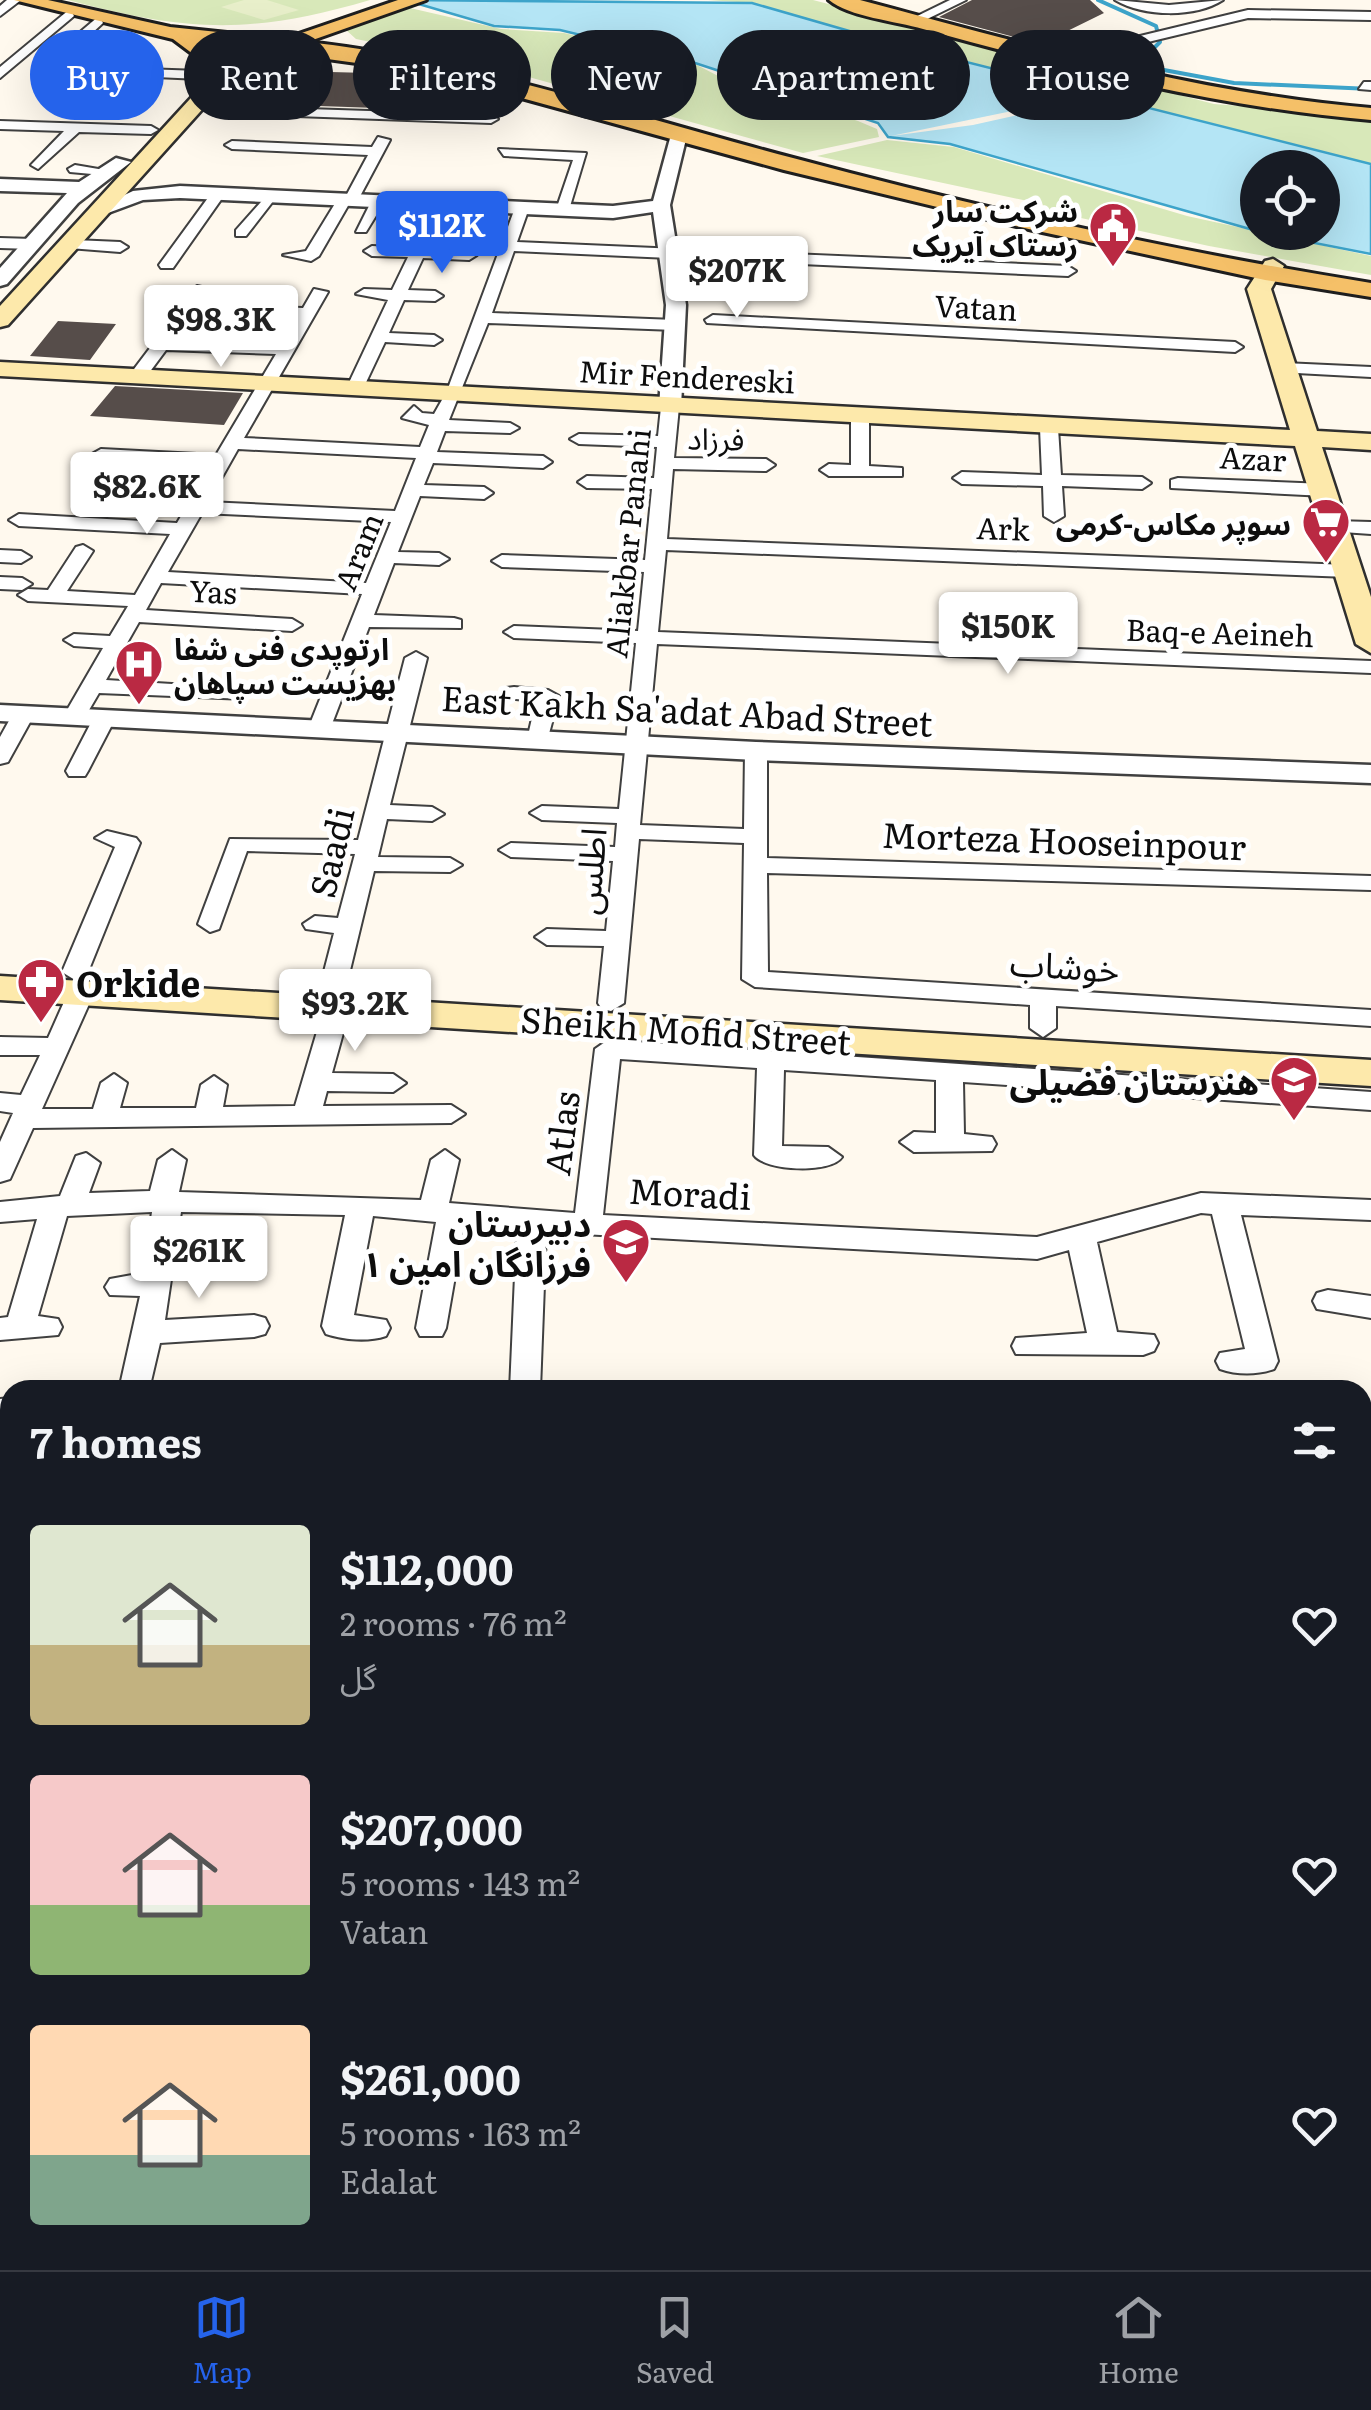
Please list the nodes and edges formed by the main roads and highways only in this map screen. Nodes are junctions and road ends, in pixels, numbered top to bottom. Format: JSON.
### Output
{"nodes":[{"id":1,"x":23,"y":0,"type":"edge"},
{"id":2,"x":44,"y":0,"type":"edge"},
{"id":3,"x":820,"y":0,"type":"edge"},
{"id":4,"x":838,"y":0,"type":"edge"},
{"id":5,"x":397,"y":2,"type":"edge"},
{"id":6,"x":880,"y":13,"type":"junction"},
{"id":7,"x":336,"y":21,"type":"junction"},
{"id":8,"x":217,"y":30,"type":"edge"},
{"id":9,"x":309,"y":30,"type":"edge"},
{"id":10,"x":184,"y":31,"type":"edge"},
{"id":11,"x":184,"y":31,"type":"edge"},
{"id":12,"x":333,"y":47,"type":"edge"},
{"id":13,"x":349,"y":49,"type":"junction"},
{"id":14,"x":353,"y":50,"type":"edge"},
{"id":15,"x":333,"y":51,"type":"edge"},
{"id":16,"x":531,"y":88,"type":"edge"},
{"id":17,"x":184,"y":93,"type":"edge"},
{"id":18,"x":531,"y":95,"type":"edge"},
{"id":19,"x":1371,"y":114,"type":"edge"},
{"id":20,"x":184,"y":119,"type":"edge"},
{"id":21,"x":105,"y":185,"type":"junction"},
{"id":22,"x":1269,"y":270,"type":"junction"},
{"id":23,"x":1371,"y":282,"type":"edge"},
{"id":24,"x":1371,"y":290,"type":"edge"},
{"id":25,"x":0,"y":298,"type":"edge"},
{"id":26,"x":0,"y":320,"type":"edge"},
{"id":27,"x":0,"y":369,"type":"edge"},
{"id":28,"x":1309,"y":438,"type":"junction"},
{"id":29,"x":1371,"y":442,"type":"edge"},
{"id":30,"x":1365,"y":604,"type":"edge"},
{"id":31,"x":1371,"y":644,"type":"edge"},
{"id":32,"x":0,"y":968,"type":"edge"},
{"id":33,"x":78,"y":983,"type":"junction"},
{"id":34,"x":0,"y":988,"type":"edge"},
{"id":35,"x":1039,"y":1039,"type":"junction"},
{"id":36,"x":1371,"y":1047,"type":"edge"},
{"id":37,"x":1371,"y":1073,"type":"edge"}],
"edges":[{"from":1,"to":10,"type":"main road"},
{"from":2,"to":11,"type":"main road"},
{"from":3,"to":6,"type":"main road"},
{"from":4,"to":6,"type":"main road"},
{"from":5,"to":7,"type":"main road"},
{"from":6,"to":19,"type":"main road"},
{"from":7,"to":8,"type":"main road"},
{"from":7,"to":9,"type":"main road"},
{"from":7,"to":13,"type":"main road"},
{"from":12,"to":13,"type":"main road"},
{"from":13,"to":14,"type":"main road"},
{"from":13,"to":15,"type":"main road"},
{"from":16,"to":22,"type":"main road"},
{"from":17,"to":21,"type":"main road"},
{"from":18,"to":22,"type":"main road"},
{"from":20,"to":21,"type":"main road"},
{"from":21,"to":25,"type":"main road"},
{"from":21,"to":26,"type":"main road"},
{"from":22,"to":23,"type":"main road"},
{"from":22,"to":24,"type":"main road"},
{"from":22,"to":28,"type":"main road"},
{"from":27,"to":28,"type":"main road","name":"Mir Fendereski"},
{"from":28,"to":29,"type":"main road","name":"Mir Fendereski"},
{"from":28,"to":30,"type":"main road"},
{"from":30,"to":31,"type":"main road"},
{"from":32,"to":33,"type":"main road","name":"Sheikh Mofid Street"},
{"from":33,"to":34,"type":"main road","name":"Sheikh Mofid Street"},
{"from":33,"to":35,"type":"main road","name":"Sheikh Mofid Street"},
{"from":35,"to":36,"type":"main road","name":"Sheikh Mofid Street"},
{"from":35,"to":37,"type":"main road","name":"Sheikh Mofid Street"}]}
